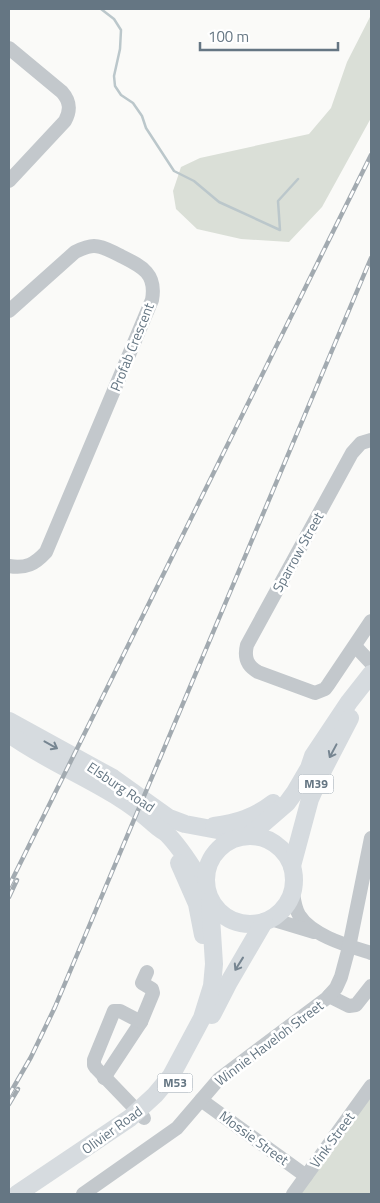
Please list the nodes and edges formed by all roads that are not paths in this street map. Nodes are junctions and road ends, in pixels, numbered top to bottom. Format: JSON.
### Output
{"nodes":[{"id":1,"x":9,"y":48,"type":"edge"},
{"id":2,"x":9,"y":181,"type":"edge"},
{"id":3,"x":9,"y":311,"type":"edge"},
{"id":4,"x":366,"y":442,"type":"edge"},
{"id":5,"x":9,"y":566,"type":"edge"},
{"id":6,"x":371,"y":621,"type":"edge"},
{"id":7,"x":355,"y":646,"type":"junction"},
{"id":8,"x":371,"y":663,"type":"edge"},
{"id":9,"x":371,"y":674,"type":"edge"},
{"id":10,"x":371,"y":686,"type":"edge"},
{"id":11,"x":9,"y":721,"type":"edge"},
{"id":12,"x":9,"y":734,"type":"edge"},
{"id":13,"x":313,"y":756,"type":"junction"},
{"id":14,"x":129,"y":797,"type":"junction"},
{"id":15,"x":155,"y":820,"type":"junction"},
{"id":16,"x":199,"y":828,"type":"junction"},
{"id":17,"x":245,"y":836,"type":"junction"},
{"id":18,"x":371,"y":838,"type":"edge"},
{"id":19,"x":292,"y":866,"type":"junction"},
{"id":20,"x":292,"y":893,"type":"junction"},
{"id":21,"x":208,"y":894,"type":"junction"},
{"id":22,"x":267,"y":921,"type":"junction"},
{"id":23,"x":319,"y":933,"type":"junction"},
{"id":24,"x":349,"y":947,"type":"junction"},
{"id":25,"x":371,"y":953,"type":"edge"},
{"id":26,"x":147,"y":972,"type":"dead end"},
{"id":27,"x":371,"y":986,"type":"edge"},
{"id":28,"x":329,"y":996,"type":"junction"},
{"id":29,"x":141,"y":1022,"type":"junction"},
{"id":30,"x":185,"y":1053,"type":"junction"},
{"id":31,"x":104,"y":1078,"type":"junction"},
{"id":32,"x":371,"y":1086,"type":"edge"},
{"id":33,"x":201,"y":1100,"type":"junction"},
{"id":34,"x":141,"y":1115,"type":"junction"},
{"id":35,"x":306,"y":1176,"type":"junction"},
{"id":36,"x":17,"y":1194,"type":"edge"},
{"id":37,"x":30,"y":1194,"type":"edge"},
{"id":38,"x":83,"y":1194,"type":"edge"},
{"id":39,"x":294,"y":1194,"type":"edge"}],
"edges":[{"from":1,"to":2,"type":"street"},
{"from":3,"to":5,"type":"street","name":"Profab Crescent"},
{"from":4,"to":7,"type":"street","name":"Sparrow Street"},
{"from":6,"to":7,"type":"street"},
{"from":7,"to":8,"type":"street"},
{"from":9,"to":13,"type":"main road","number":"M39"},
{"from":10,"to":19,"type":"main road","number":"M39","one_way":true},
{"from":11,"to":14,"type":"main road","name":"Elsburg Road","number":"M53","one_way":true},
{"from":12,"to":14,"type":"main road","name":"Elsburg Road","number":"M53"},
{"from":13,"to":16,"type":"main road"},
{"from":13,"to":17,"type":"main road","number":"M39"},
{"from":14,"to":15,"type":"main road","name":"Elsburg Road","number":"M53"},
{"from":15,"to":16,"type":"main road","name":"Elsburg Road","number":"M53"},
{"from":15,"to":21,"type":"main road","name":"Elsburg Road","number":"M53"},
{"from":15,"to":30,"type":"main road"},
{"from":16,"to":17,"type":"main road","name":"Elsburg Road","number":"M53"},
{"from":17,"to":19,"type":"main road","number":"M53"},
{"from":17,"to":21,"type":"main road","number":"M53"},
{"from":18,"to":24,"type":"street","name":"Winnie Haveloh Street"},
{"from":19,"to":20,"type":"main road"},
{"from":20,"to":22,"type":"main road","number":"M53"},
{"from":20,"to":23,"type":"street"},
{"from":21,"to":22,"type":"main road","number":"M53"},
{"from":21,"to":30,"type":"main road","name":"Olivier Road","number":"M53"},
{"from":22,"to":23,"type":"street"},
{"from":22,"to":34,"type":"main road","name":"Olivier Road","number":"M53","one_way":true},
{"from":23,"to":24,"type":"street"},
{"from":24,"to":25,"type":"street"},
{"from":24,"to":28,"type":"street","name":"Winnie Haveloh Street"},
{"from":26,"to":29,"type":"street"},
{"from":27,"to":28,"type":"street"},
{"from":28,"to":33,"type":"street","name":"Winnie Haveloh Street"},
{"from":29,"to":31,"type":"street"},
{"from":29,"to":31,"type":"street"},
{"from":30,"to":34,"type":"main road","name":"Olivier Road","number":"M53"},
{"from":31,"to":34,"type":"street"},
{"from":32,"to":35,"type":"street","name":"Vink Street"},
{"from":33,"to":35,"type":"street","name":"Mossie Street"},
{"from":33,"to":38,"type":"street","name":"Winnie Haveloh Street"},
{"from":34,"to":36,"type":"main road","name":"Olivier Road","number":"M53"},
{"from":34,"to":37,"type":"main road","name":"Olivier Road","number":"M53"},
{"from":35,"to":39,"type":"street","name":"Vink Street"}]}
